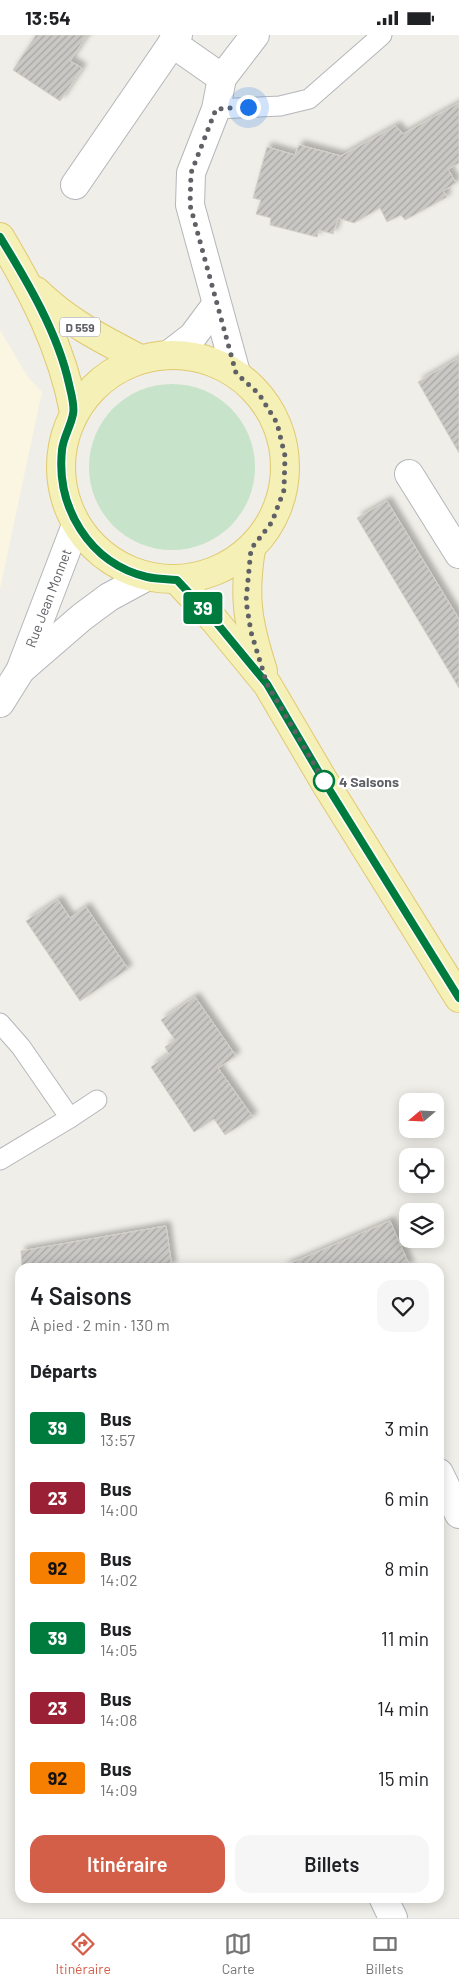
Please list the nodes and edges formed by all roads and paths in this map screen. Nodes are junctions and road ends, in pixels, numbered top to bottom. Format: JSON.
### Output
{"nodes":[{"id":1,"x":255,"y":35,"type":"edge"},
{"id":2,"x":382,"y":35,"type":"edge"},
{"id":3,"x":175,"y":39,"type":"edge"},
{"id":4,"x":222,"y":79,"type":"junction"},
{"id":5,"x":216,"y":109,"type":"junction"},
{"id":6,"x":75,"y":185,"type":"dead end"},
{"id":7,"x":0,"y":237,"type":"edge"},
{"id":8,"x":28,"y":283,"type":"junction"},
{"id":9,"x":216,"y":305,"type":"junction"},
{"id":10,"x":171,"y":353,"type":"junction"},
{"id":11,"x":140,"y":359,"type":"junction"},
{"id":12,"x":236,"y":373,"type":"junction"},
{"id":13,"x":74,"y":412,"type":"junction"},
{"id":14,"x":409,"y":474,"type":"dead end"},
{"id":15,"x":76,"y":525,"type":"junction"},
{"id":16,"x":251,"y":549,"type":"junction"},
{"id":17,"x":459,"y":554,"type":"edge"},
{"id":18,"x":146,"y":577,"type":"junction"},
{"id":19,"x":177,"y":580,"type":"junction"},
{"id":20,"x":20,"y":671,"type":"junction"},
{"id":21,"x":267,"y":684,"type":"junction"},
{"id":22,"x":0,"y":703,"type":"edge"},
{"id":23,"x":459,"y":998,"type":"edge"},
{"id":24,"x":0,"y":1023,"type":"edge"},
{"id":25,"x":97,"y":1100,"type":"dead end"},
{"id":26,"x":70,"y":1118,"type":"junction"},
{"id":27,"x":0,"y":1160,"type":"edge"},
{"id":28,"x":444,"y":1483,"type":"edge"},
{"id":29,"x":459,"y":1514,"type":"edge"},
{"id":30,"x":387,"y":1903,"type":"edge"},
{"id":31,"x":393,"y":1918,"type":"edge"}],
"edges":[{"from":1,"to":4,"type":"street"},
{"from":2,"to":5,"type":"lane"},
{"from":3,"to":4,"type":"street"},
{"from":3,"to":6,"type":"street"},
{"from":4,"to":5,"type":"street"},
{"from":5,"to":9,"type":"street"},
{"from":7,"to":8,"type":"main road","number":"D 559"},
{"from":8,"to":11,"type":"main road","number":"D 559"},
{"from":8,"to":13,"type":"main road","number":"D 559"},
{"from":9,"to":10,"type":"street"},
{"from":9,"to":12,"type":"street"},
{"from":10,"to":11,"type":"main road"},
{"from":10,"to":12,"type":"main road"},
{"from":11,"to":13,"type":"main road"},
{"from":12,"to":16,"type":"main road"},
{"from":13,"to":15,"type":"main road"},
{"from":14,"to":17,"type":"street"},
{"from":15,"to":18,"type":"main road"},
{"from":15,"to":20,"type":"street","name":"Rue Jean Monnet"},
{"from":16,"to":19,"type":"main road"},
{"from":16,"to":21,"type":"main road"},
{"from":18,"to":19,"type":"main road"},
{"from":18,"to":20,"type":"street","name":"Rue Jean Monnet"},
{"from":19,"to":21,"type":"main road"},
{"from":20,"to":22,"type":"street","name":"Rue Jean Monnet"},
{"from":21,"to":23,"type":"main road"},
{"from":24,"to":26,"type":"lane"},
{"from":25,"to":26,"type":"lane"},
{"from":26,"to":27,"type":"lane"},
{"from":28,"to":29,"type":"street"},
{"from":30,"to":31,"type":"street"}]}
